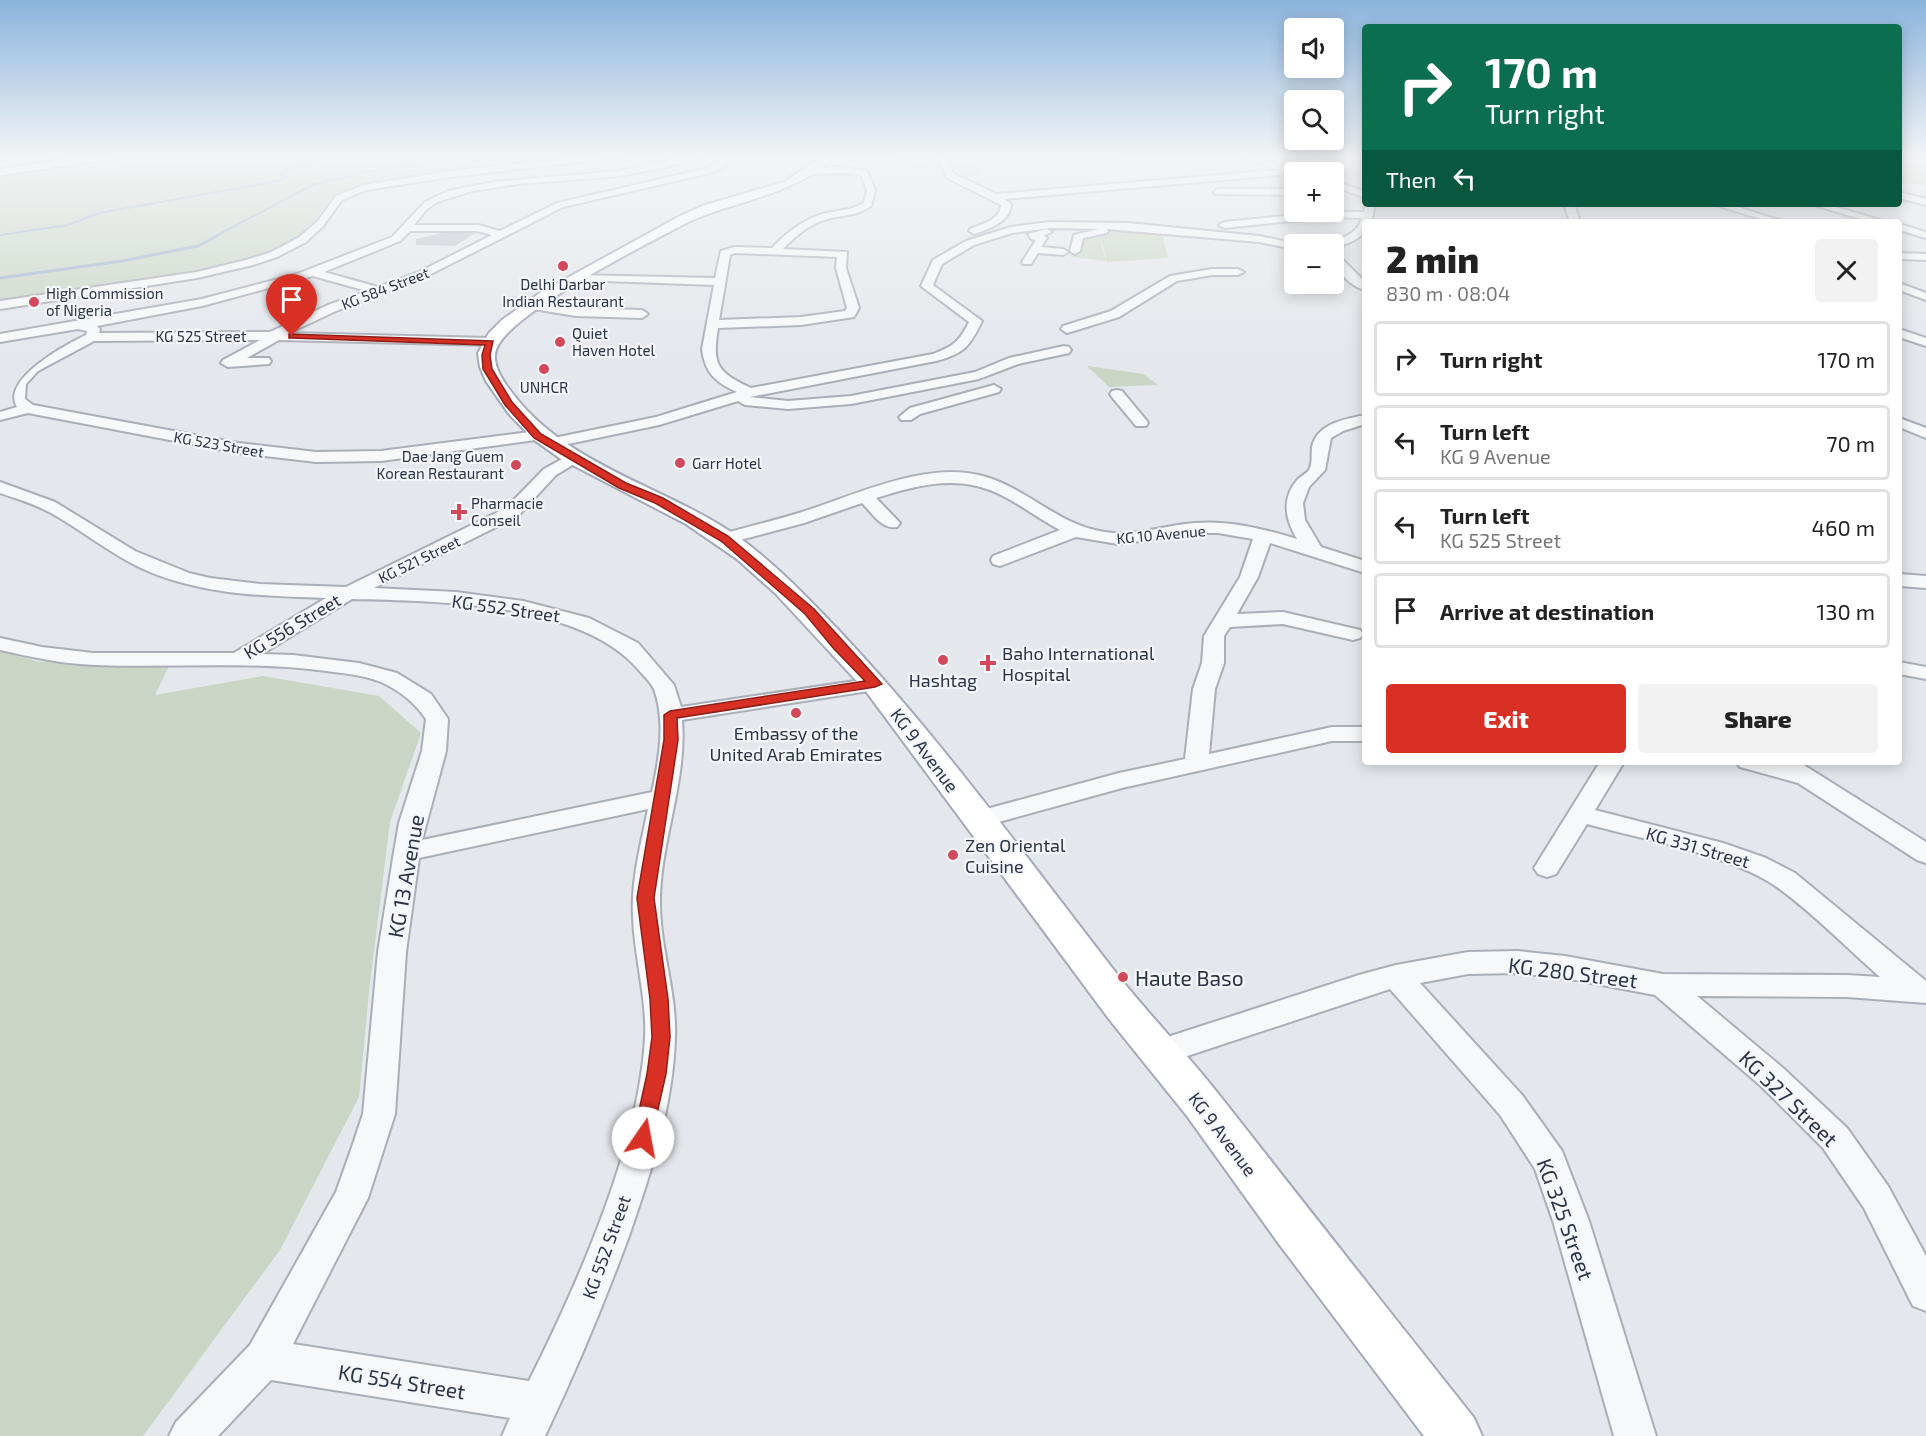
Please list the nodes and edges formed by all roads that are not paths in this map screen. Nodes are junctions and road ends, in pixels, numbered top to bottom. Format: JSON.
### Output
{"nodes":[{"id":1,"x":321,"y":222,"type":"edge"},
{"id":2,"x":412,"y":222,"type":"edge"},
{"id":3,"x":528,"y":222,"type":"edge"},
{"id":4,"x":678,"y":222,"type":"edge"},
{"id":5,"x":812,"y":222,"type":"edge"},
{"id":6,"x":994,"y":222,"type":"edge"},
{"id":7,"x":1266,"y":222,"type":"edge"},
{"id":8,"x":1128,"y":226,"type":"junction"},
{"id":9,"x":408,"y":228,"type":"junction"},
{"id":10,"x":1902,"y":228,"type":"edge"},
{"id":11,"x":1362,"y":229,"type":"edge"},
{"id":12,"x":1106,"y":230,"type":"junction"},
{"id":13,"x":1154,"y":230,"type":"junction"},
{"id":14,"x":1926,"y":235,"type":"edge"},
{"id":15,"x":502,"y":236,"type":"junction"},
{"id":16,"x":1344,"y":241,"type":"edge"},
{"id":17,"x":967,"y":244,"type":"junction"},
{"id":18,"x":1006,"y":244,"type":"dead end"},
{"id":19,"x":1284,"y":244,"type":"edge"},
{"id":20,"x":1035,"y":250,"type":"junction"},
{"id":21,"x":775,"y":251,"type":"junction"},
{"id":22,"x":1902,"y":256,"type":"edge"},
{"id":23,"x":1926,"y":257,"type":"edge"},
{"id":24,"x":1344,"y":258,"type":"edge"},
{"id":25,"x":937,"y":262,"type":"junction"},
{"id":26,"x":1028,"y":262,"type":"dead end"},
{"id":27,"x":1344,"y":264,"type":"edge"},
{"id":28,"x":1357,"y":265,"type":"dead end"},
{"id":29,"x":1238,"y":272,"type":"dead end"},
{"id":30,"x":315,"y":273,"type":"junction"},
{"id":31,"x":578,"y":277,"type":"junction"},
{"id":32,"x":720,"y":282,"type":"junction"},
{"id":33,"x":1362,"y":286,"type":"edge"},
{"id":34,"x":1902,"y":287,"type":"edge"},
{"id":35,"x":379,"y":291,"type":"junction"},
{"id":36,"x":1926,"y":297,"type":"edge"},
{"id":37,"x":531,"y":304,"type":"junction"},
{"id":38,"x":0,"y":305,"type":"edge"},
{"id":39,"x":642,"y":314,"type":"dead end"},
{"id":40,"x":713,"y":324,"type":"junction"},
{"id":41,"x":77,"y":326,"type":"junction"},
{"id":42,"x":1067,"y":329,"type":"dead end"},
{"id":43,"x":93,"y":333,"type":"junction"},
{"id":44,"x":1902,"y":334,"type":"edge"},
{"id":45,"x":274,"y":336,"type":"junction"},
{"id":46,"x":0,"y":338,"type":"edge"},
{"id":47,"x":490,"y":342,"type":"junction"},
{"id":48,"x":1926,"y":342,"type":"edge"},
{"id":49,"x":1064,"y":350,"type":"dead end"},
{"id":50,"x":264,"y":361,"type":"dead end"},
{"id":51,"x":994,"y":389,"type":"dead end"},
{"id":52,"x":1117,"y":394,"type":"dead end"},
{"id":53,"x":747,"y":397,"type":"junction"},
{"id":54,"x":28,"y":409,"type":"junction"},
{"id":55,"x":0,"y":416,"type":"edge"},
{"id":56,"x":906,"y":417,"type":"dead end"},
{"id":57,"x":1362,"y":421,"type":"edge"},
{"id":58,"x":1142,"y":423,"type":"dead end"},
{"id":59,"x":1902,"y":423,"type":"edge"},
{"id":60,"x":1926,"y":433,"type":"edge"},
{"id":61,"x":543,"y":439,"type":"junction"},
{"id":62,"x":573,"y":458,"type":"junction"},
{"id":63,"x":0,"y":487,"type":"edge"},
{"id":64,"x":866,"y":498,"type":"junction"},
{"id":65,"x":891,"y":524,"type":"dead end"},
{"id":66,"x":1074,"y":531,"type":"junction"},
{"id":67,"x":1263,"y":537,"type":"junction"},
{"id":68,"x":725,"y":539,"type":"junction"},
{"id":69,"x":1315,"y":551,"type":"junction"},
{"id":70,"x":1000,"y":560,"type":"dead end"},
{"id":71,"x":1362,"y":566,"type":"edge"},
{"id":72,"x":1902,"y":580,"type":"edge"},
{"id":73,"x":1926,"y":582,"type":"edge"},
{"id":74,"x":348,"y":593,"type":"junction"},
{"id":75,"x":1222,"y":621,"type":"junction"},
{"id":76,"x":1353,"y":634,"type":"dead end"},
{"id":77,"x":0,"y":644,"type":"edge"},
{"id":78,"x":237,"y":660,"type":"junction"},
{"id":79,"x":1902,"y":669,"type":"edge"},
{"id":80,"x":1926,"y":673,"type":"edge"},
{"id":81,"x":875,"y":684,"type":"junction"},
{"id":82,"x":670,"y":715,"type":"junction"},
{"id":83,"x":1362,"y":734,"type":"edge"},
{"id":84,"x":1196,"y":764,"type":"junction"},
{"id":85,"x":1610,"y":765,"type":"edge"},
{"id":86,"x":1758,"y":765,"type":"edge"},
{"id":87,"x":1787,"y":765,"type":"edge"},
{"id":88,"x":1804,"y":778,"type":"junction"},
{"id":89,"x":662,"y":798,"type":"junction"},
{"id":90,"x":1579,"y":814,"type":"junction"},
{"id":91,"x":978,"y":820,"type":"junction"},
{"id":92,"x":406,"y":852,"type":"junction"},
{"id":93,"x":1926,"y":854,"type":"edge"},
{"id":94,"x":1547,"y":868,"type":"dead end"},
{"id":95,"x":1396,"y":976,"type":"junction"},
{"id":96,"x":1663,"y":985,"type":"junction"},
{"id":97,"x":1922,"y":992,"type":"edge"},
{"id":98,"x":1160,"y":1052,"type":"junction"},
{"id":99,"x":1926,"y":1293,"type":"edge"},
{"id":100,"x":264,"y":1359,"type":"junction"},
{"id":101,"x":532,"y":1420,"type":"edge"},
{"id":102,"x":190,"y":1436,"type":"edge"},
{"id":103,"x":1456,"y":1436,"type":"edge"},
{"id":104,"x":1635,"y":1436,"type":"edge"}],
"edges":[{"from":1,"to":38,"type":"street"},
{"from":2,"to":9,"type":"street"},
{"from":3,"to":15,"type":"street","name":"KG 584 Street"},
{"from":4,"to":31,"type":"main road"},
{"from":5,"to":21,"type":"street"},
{"from":6,"to":25,"type":"street"},
{"from":7,"to":13,"type":"street"},
{"from":8,"to":12,"type":"street"},
{"from":8,"to":13,"type":"street"},
{"from":8,"to":17,"type":"street"},
{"from":9,"to":15,"type":"street"},
{"from":9,"to":30,"type":"street"},
{"from":10,"to":14,"type":"street"},
{"from":11,"to":16,"type":"street"},
{"from":12,"to":20,"type":"street"},
{"from":12,"to":20,"type":"street"},
{"from":13,"to":19,"type":"street"},
{"from":15,"to":35,"type":"street","name":"KG 584 Street"},
{"from":17,"to":18,"type":"street"},
{"from":17,"to":25,"type":"street"},
{"from":20,"to":26,"type":"street"},
{"from":21,"to":32,"type":"street"},
{"from":21,"to":40,"type":"street"},
{"from":22,"to":23,"type":"street"},
{"from":24,"to":28,"type":"street"},
{"from":25,"to":53,"type":"street","name":"KG 523 Street"},
{"from":27,"to":33,"type":"street"},
{"from":29,"to":42,"type":"street"},
{"from":30,"to":35,"type":"street"},
{"from":30,"to":41,"type":"street"},
{"from":31,"to":32,"type":"street"},
{"from":31,"to":37,"type":"main road"},
{"from":32,"to":40,"type":"street"},
{"from":34,"to":36,"type":"street"},
{"from":35,"to":45,"type":"street","name":"KG 584 Street"},
{"from":37,"to":39,"type":"street"},
{"from":37,"to":47,"type":"main road"},
{"from":40,"to":53,"type":"street"},
{"from":41,"to":43,"type":"street","name":"KG 525 Street"},
{"from":41,"to":46,"type":"street"},
{"from":43,"to":45,"type":"street","name":"KG 525 Street"},
{"from":43,"to":54,"type":"street"},
{"from":44,"to":48,"type":"street"},
{"from":45,"to":47,"type":"street","name":"KG 525 Street"},
{"from":45,"to":50,"type":"street","name":"KG 584 Street"},
{"from":47,"to":61,"type":"main road","name":"KG 9 Avenue"},
{"from":49,"to":53,"type":"street"},
{"from":51,"to":56,"type":"street"},
{"from":52,"to":58,"type":"street"},
{"from":53,"to":61,"type":"street","name":"KG 523 Street"},
{"from":54,"to":55,"type":"street"},
{"from":54,"to":61,"type":"street","name":"KG 523 Street"},
{"from":57,"to":69,"type":"street"},
{"from":59,"to":60,"type":"street"},
{"from":61,"to":62,"type":"main road","name":"KG 9 Avenue"},
{"from":62,"to":68,"type":"main road","name":"KG 9 Avenue"},
{"from":62,"to":74,"type":"street","name":"KG 521 Street"},
{"from":63,"to":74,"type":"street","name":"KG 552 Street"},
{"from":64,"to":65,"type":"street"},
{"from":64,"to":66,"type":"street","name":"KG 10 Avenue"},
{"from":64,"to":68,"type":"street","name":"KG 10 Avenue"},
{"from":66,"to":67,"type":"street","name":"KG 10 Avenue"},
{"from":66,"to":70,"type":"street"},
{"from":67,"to":69,"type":"street","name":"KG 10 Avenue"},
{"from":67,"to":75,"type":"street"},
{"from":68,"to":81,"type":"main road","name":"KG 9 Avenue"},
{"from":69,"to":71,"type":"street","name":"KG 10 Avenue"},
{"from":72,"to":73,"type":"street"},
{"from":74,"to":78,"type":"street","name":"KG 556 Street"},
{"from":74,"to":82,"type":"street","name":"KG 552 Street"},
{"from":75,"to":76,"type":"street"},
{"from":75,"to":84,"type":"street"},
{"from":77,"to":78,"type":"street","name":"KG 13 Avenue"},
{"from":78,"to":92,"type":"street","name":"KG 13 Avenue"},
{"from":79,"to":80,"type":"street"},
{"from":81,"to":82,"type":"street"},
{"from":81,"to":91,"type":"main road","name":"KG 9 Avenue"},
{"from":82,"to":89,"type":"street","name":"KG 552 Street"},
{"from":83,"to":84,"type":"street"},
{"from":84,"to":91,"type":"street"},
{"from":85,"to":90,"type":"street"},
{"from":86,"to":88,"type":"street"},
{"from":87,"to":88,"type":"street"},
{"from":88,"to":93,"type":"street"},
{"from":89,"to":92,"type":"street"},
{"from":89,"to":101,"type":"street","name":"KG 552 Street"},
{"from":90,"to":94,"type":"street"},
{"from":90,"to":97,"type":"street","name":"KG 331 Street"},
{"from":91,"to":98,"type":"main road","name":"KG 9 Avenue"},
{"from":92,"to":100,"type":"street","name":"KG 13 Avenue"},
{"from":95,"to":96,"type":"street","name":"KG 280 Street"},
{"from":95,"to":98,"type":"street","name":"KG 280 Street"},
{"from":95,"to":104,"type":"street","name":"KG 325 Street"},
{"from":96,"to":97,"type":"street","name":"KG 280 Street"},
{"from":96,"to":99,"type":"street","name":"KG 327 Street"},
{"from":98,"to":103,"type":"main road","name":"KG 9 Avenue"},
{"from":100,"to":101,"type":"street","name":"KG 554 Street"},
{"from":100,"to":102,"type":"street","name":"KG 13 Avenue"}]}
